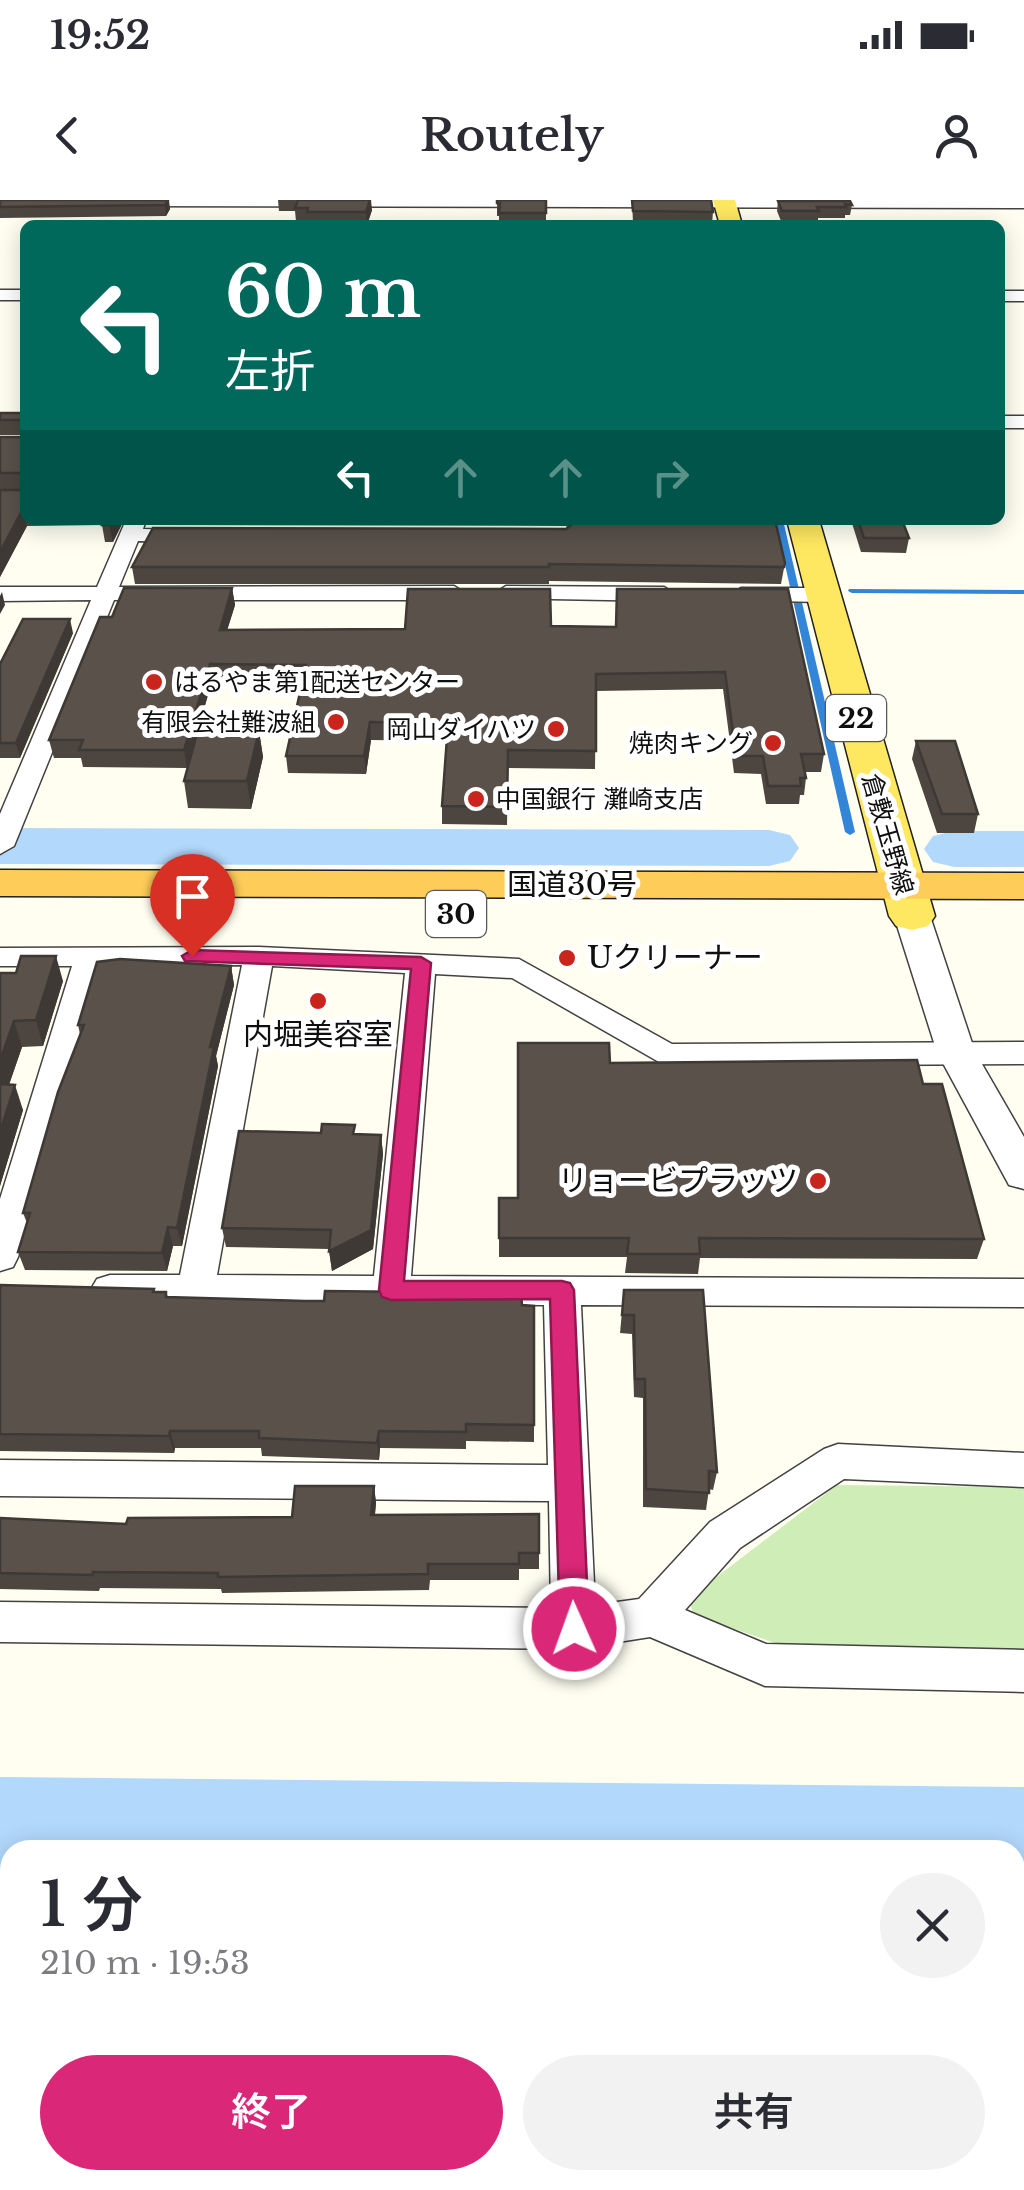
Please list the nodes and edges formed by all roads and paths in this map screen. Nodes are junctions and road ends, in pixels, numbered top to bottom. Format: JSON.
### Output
{"nodes":[{"id":1,"x":115,"y":202,"type":"edge"},
{"id":2,"x":1024,"y":204,"type":"edge"},
{"id":3,"x":726,"y":207,"type":"edge"},
{"id":4,"x":803,"y":525,"type":"edge"},
{"id":5,"x":133,"y":528,"type":"edge"},
{"id":6,"x":210,"y":536,"type":"edge"},
{"id":7,"x":0,"y":594,"type":"edge"},
{"id":8,"x":106,"y":594,"type":"junction"},
{"id":9,"x":687,"y":594,"type":"edge"},
{"id":10,"x":727,"y":594,"type":"edge"},
{"id":11,"x":805,"y":595,"type":"junction"},
{"id":12,"x":1,"y":856,"type":"edge"},
{"id":13,"x":1024,"y":886,"type":"edge"},
{"id":14,"x":907,"y":901,"type":"junction"},
{"id":15,"x":0,"y":913,"type":"edge"},
{"id":16,"x":1024,"y":916,"type":"edge"},
{"id":17,"x":260,"y":956,"type":"junction"},
{"id":18,"x":0,"y":957,"type":"edge"},
{"id":19,"x":90,"y":957,"type":"junction"},
{"id":20,"x":421,"y":963,"type":"junction"},
{"id":21,"x":956,"y":1052,"type":"junction"},
{"id":22,"x":1024,"y":1053,"type":"edge"},
{"id":23,"x":1024,"y":1174,"type":"edge"},
{"id":24,"x":0,"y":1257,"type":"edge"},
{"id":25,"x":78,"y":1289,"type":"edge"},
{"id":26,"x":196,"y":1289,"type":"junction"},
{"id":27,"x":391,"y":1290,"type":"junction"},
{"id":28,"x":562,"y":1290,"type":"junction"},
{"id":29,"x":1024,"y":1293,"type":"edge"},
{"id":30,"x":1024,"y":1470,"type":"edge"},
{"id":31,"x":0,"y":1478,"type":"edge"},
{"id":32,"x":569,"y":1483,"type":"junction"},
{"id":33,"x":651,"y":1617,"type":"junction"},
{"id":34,"x":0,"y":1622,"type":"edge"},
{"id":35,"x":574,"y":1629,"type":"junction"},
{"id":36,"x":1024,"y":1671,"type":"edge"}],
"edges":[{"from":1,"to":3,"type":"street"},
{"from":2,"to":3,"type":"street"},
{"from":4,"to":11,"type":"main road","name":"倉敷玉野線","number":"22"},
{"from":5,"to":6,"type":"street"},
{"from":5,"to":8,"type":"street"},
{"from":7,"to":8,"type":"street"},
{"from":8,"to":9,"type":"street"},
{"from":8,"to":12,"type":"street"},
{"from":10,"to":11,"type":"street"},
{"from":11,"to":14,"type":"main road","name":"倉敷玉野線","number":"22"},
{"from":12,"to":14,"type":"highway","name":"国道30号","number":"30"},
{"from":13,"to":14,"type":"highway","name":"国道30号","number":"30"},
{"from":14,"to":15,"type":"highway","name":"国道30号","number":"30"},
{"from":14,"to":16,"type":"highway","name":"国道30号","number":"30"},
{"from":14,"to":21,"type":"street"},
{"from":17,"to":19,"type":"street"},
{"from":17,"to":20,"type":"street"},
{"from":17,"to":26,"type":"street"},
{"from":18,"to":19,"type":"street"},
{"from":19,"to":24,"type":"street"},
{"from":20,"to":21,"type":"street"},
{"from":20,"to":27,"type":"street"},
{"from":21,"to":22,"type":"street"},
{"from":21,"to":23,"type":"street"},
{"from":25,"to":26,"type":"street"},
{"from":26,"to":27,"type":"street"},
{"from":27,"to":28,"type":"street"},
{"from":28,"to":29,"type":"street"},
{"from":28,"to":32,"type":"street"},
{"from":30,"to":33,"type":"street"},
{"from":31,"to":32,"type":"street"},
{"from":32,"to":35,"type":"street"},
{"from":33,"to":35,"type":"street"},
{"from":33,"to":36,"type":"street"},
{"from":34,"to":35,"type":"street"}]}
